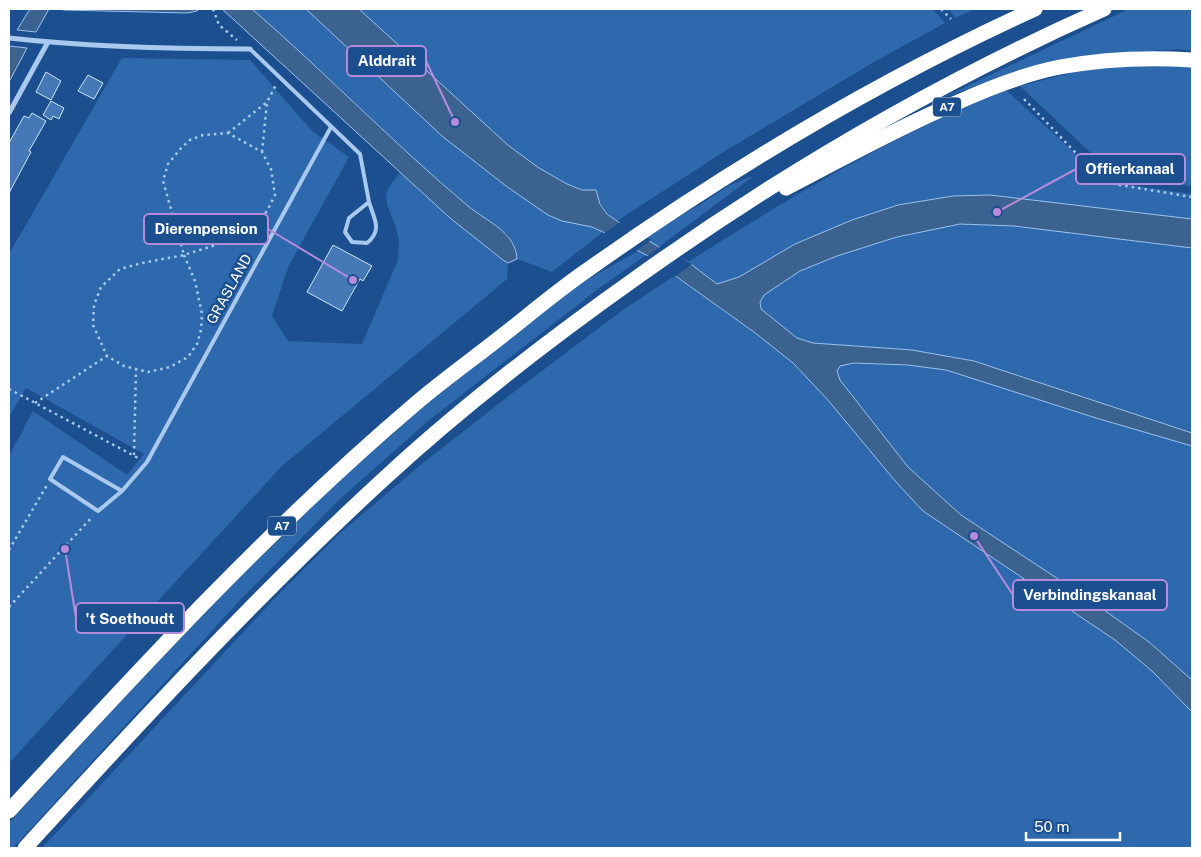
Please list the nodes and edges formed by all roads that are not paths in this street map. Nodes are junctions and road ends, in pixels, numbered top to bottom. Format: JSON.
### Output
{"nodes":[{"id":1,"x":1035,"y":9,"type":"edge"},
{"id":2,"x":1104,"y":9,"type":"edge"},
{"id":3,"x":9,"y":38,"type":"edge"},
{"id":4,"x":45,"y":42,"type":"junction"},
{"id":5,"x":250,"y":49,"type":"joint"},
{"id":6,"x":1192,"y":60,"type":"edge"},
{"id":7,"x":9,"y":113,"type":"edge"},
{"id":8,"x":331,"y":127,"type":"junction"},
{"id":9,"x":369,"y":202,"type":"junction"},
{"id":10,"x":721,"y":218,"type":"junction"},
{"id":11,"x":122,"y":491,"type":"junction"},
{"id":12,"x":9,"y":811,"type":"edge"},
{"id":13,"x":25,"y":848,"type":"edge"}],
"edges":[{"from":1,"to":12,"type":"highway","number":"A7"},
{"from":2,"to":10,"type":"highway","number":"A7"},
{"from":3,"to":4,"type":"street"},
{"from":4,"to":5,"type":"street"},
{"from":4,"to":7,"type":"street"},
{"from":5,"to":8,"type":"lane"},
{"from":6,"to":10,"type":"highway","number":"A7"},
{"from":8,"to":9,"type":"lane"},
{"from":8,"to":11,"type":"lane","name":"GRASLAND"},
{"from":9,"to":9,"type":"lane"},
{"from":10,"to":13,"type":"highway","number":"A7"},
{"from":11,"to":11,"type":"lane","name":"GRASLAND"}]}
